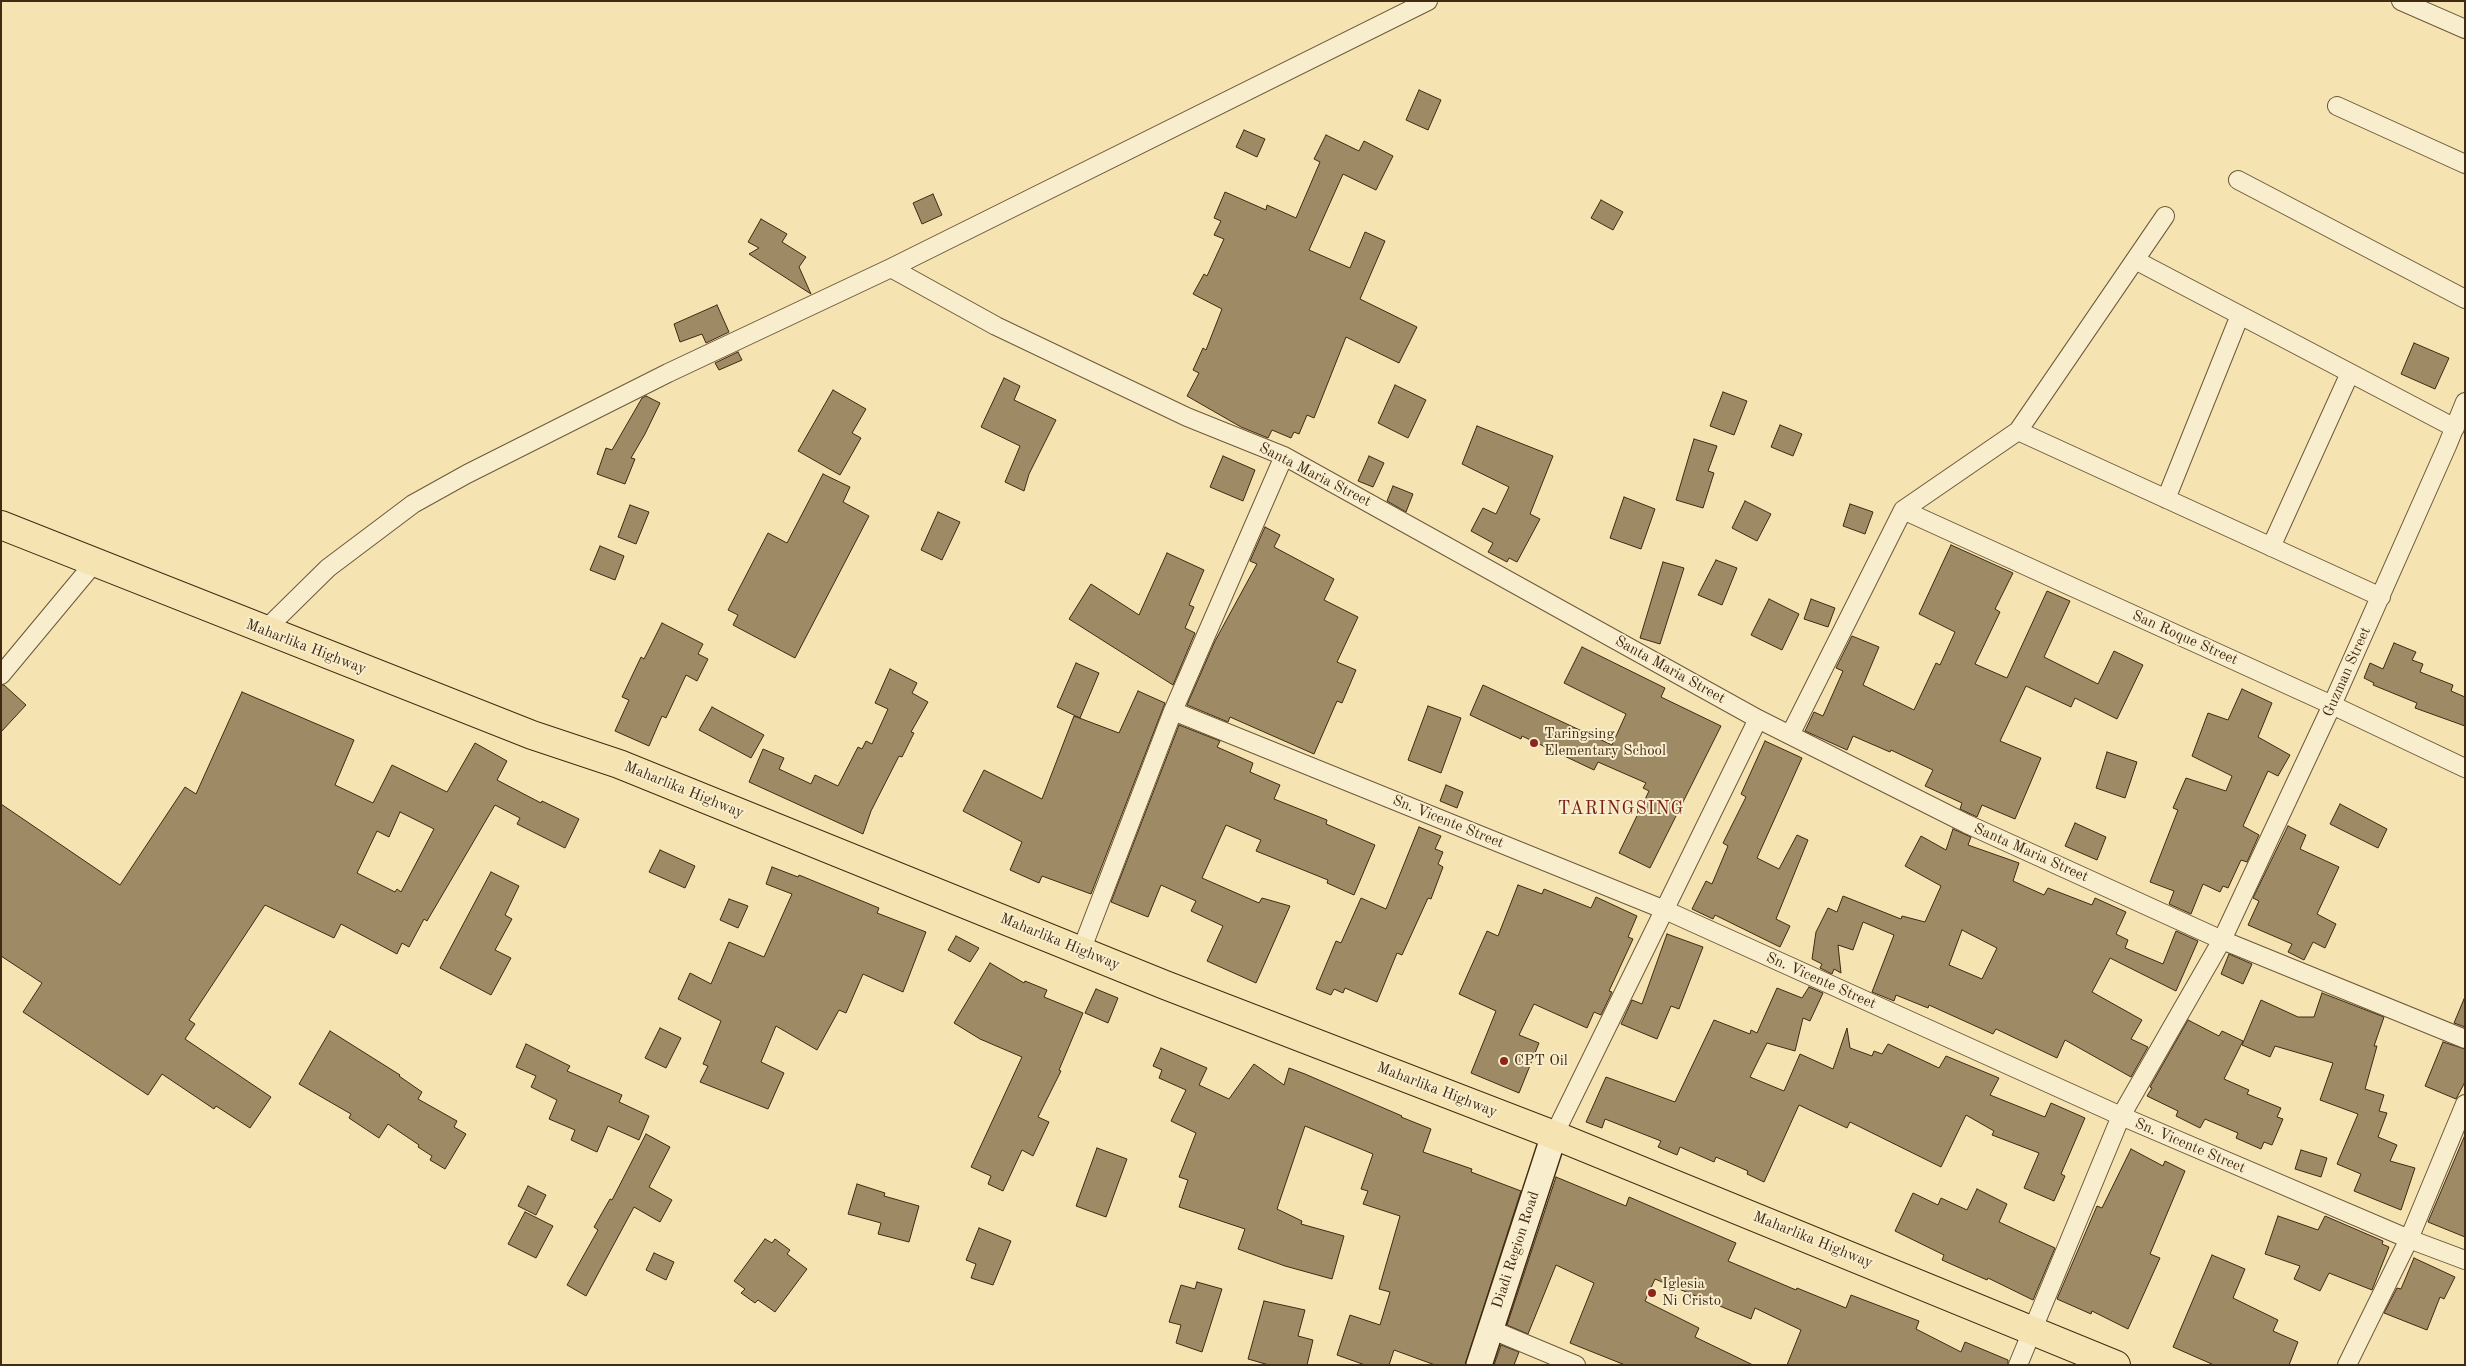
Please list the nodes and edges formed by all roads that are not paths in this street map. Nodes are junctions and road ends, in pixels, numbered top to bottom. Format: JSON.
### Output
{"nodes":[{"id":1,"x":1428,"y":1,"type":"edge"},
{"id":2,"x":2401,"y":1,"type":"edge"},
{"id":3,"x":2465,"y":29,"type":"edge"},
{"id":4,"x":2336,"y":106,"type":"dead end"},
{"id":5,"x":2465,"y":164,"type":"edge"},
{"id":6,"x":2238,"y":180,"type":"dead end"},
{"id":7,"x":2164,"y":216,"type":"dead end"},
{"id":8,"x":2135,"y":260,"type":"junction"},
{"id":9,"x":891,"y":268,"type":"junction"},
{"id":10,"x":2465,"y":299,"type":"edge"},
{"id":11,"x":2240,"y":315,"type":"junction"},
{"id":12,"x":2350,"y":373,"type":"junction"},
{"id":13,"x":2465,"y":402,"type":"edge"},
{"id":14,"x":2454,"y":428,"type":"junction"},
{"id":15,"x":2018,"y":431,"type":"junction"},
{"id":16,"x":1284,"y":456,"type":"junction"},
{"id":17,"x":2166,"y":498,"type":"junction"},
{"id":18,"x":1903,"y":510,"type":"junction"},
{"id":19,"x":1,"y":525,"type":"edge"},
{"id":20,"x":2271,"y":547,"type":"junction"},
{"id":21,"x":95,"y":562,"type":"junction"},
{"id":22,"x":2381,"y":597,"type":"junction"},
{"id":23,"x":264,"y":631,"type":"junction"},
{"id":24,"x":1,"y":675,"type":"edge"},
{"id":25,"x":2332,"y":705,"type":"junction"},
{"id":26,"x":1173,"y":711,"type":"junction"},
{"id":27,"x":1758,"y":719,"type":"junction"},
{"id":28,"x":1790,"y":735,"type":"junction"},
{"id":29,"x":2465,"y":768,"type":"edge"},
{"id":30,"x":1665,"y":910,"type":"junction"},
{"id":31,"x":2222,"y":940,"type":"junction"},
{"id":32,"x":1081,"y":951,"type":"junction"},
{"id":33,"x":2465,"y":1038,"type":"edge"},
{"id":34,"x":2465,"y":1104,"type":"edge"},
{"id":35,"x":2121,"y":1116,"type":"junction"},
{"id":36,"x":1554,"y":1135,"type":"junction"},
{"id":37,"x":2409,"y":1239,"type":"junction"},
{"id":38,"x":2465,"y":1260,"type":"edge"},
{"id":39,"x":1490,"y":1329,"type":"junction"},
{"id":40,"x":2032,"y":1329,"type":"junction"},
{"id":41,"x":1479,"y":1365,"type":"edge"},
{"id":42,"x":1576,"y":1365,"type":"edge"},
{"id":43,"x":2018,"y":1365,"type":"edge"},
{"id":44,"x":2116,"y":1365,"type":"edge"},
{"id":45,"x":2347,"y":1365,"type":"edge"}],
"edges":[{"from":1,"to":9,"type":"street"},
{"from":2,"to":3,"type":"street"},
{"from":4,"to":5,"type":"street"},
{"from":6,"to":10,"type":"street"},
{"from":7,"to":8,"type":"street"},
{"from":8,"to":11,"type":"street"},
{"from":8,"to":15,"type":"street"},
{"from":9,"to":16,"type":"street","name":"Santa Maria Street"},
{"from":9,"to":23,"type":"street"},
{"from":11,"to":12,"type":"street"},
{"from":11,"to":17,"type":"street"},
{"from":12,"to":14,"type":"street"},
{"from":12,"to":20,"type":"street"},
{"from":13,"to":14,"type":"street","name":"Guzman Street"},
{"from":14,"to":22,"type":"street","name":"Guzman Street"},
{"from":15,"to":17,"type":"street"},
{"from":15,"to":18,"type":"street"},
{"from":16,"to":26,"type":"street"},
{"from":16,"to":27,"type":"street","name":"Santa Maria Street"},
{"from":17,"to":20,"type":"street"},
{"from":18,"to":25,"type":"street","name":"San Roque Street"},
{"from":18,"to":28,"type":"street"},
{"from":19,"to":21,"type":"highway","name":"Maharlika Highway"},
{"from":20,"to":22,"type":"street"},
{"from":21,"to":23,"type":"highway","name":"Maharlika Highway"},
{"from":21,"to":24,"type":"street"},
{"from":22,"to":25,"type":"street","name":"Guzman Street"},
{"from":23,"to":32,"type":"highway","name":"Maharlika Highway"},
{"from":25,"to":29,"type":"street","name":"San Roque Street"},
{"from":25,"to":31,"type":"street","name":"Guzman Street"},
{"from":26,"to":30,"type":"street","name":"Sn. Vicente Street"},
{"from":26,"to":32,"type":"street"},
{"from":27,"to":28,"type":"street","name":"Santa Maria Street"},
{"from":27,"to":30,"type":"street"},
{"from":28,"to":31,"type":"street","name":"Santa Maria Street"},
{"from":30,"to":35,"type":"street","name":"Sn. Vicente Street"},
{"from":30,"to":36,"type":"street"},
{"from":31,"to":33,"type":"street","name":"Santa Maria Street"},
{"from":31,"to":35,"type":"street","name":"Guzman Street"},
{"from":32,"to":36,"type":"highway","name":"Maharlika Highway"},
{"from":34,"to":37,"type":"street"},
{"from":35,"to":37,"type":"street","name":"Sn. Vicente Street"},
{"from":35,"to":40,"type":"street","name":"Guzman Street"},
{"from":36,"to":39,"type":"main road","name":"Diadi Region Road"},
{"from":36,"to":40,"type":"highway","name":"Maharlika Highway"},
{"from":37,"to":38,"type":"street","name":"Sn. Vicente Street"},
{"from":37,"to":45,"type":"street"},
{"from":39,"to":41,"type":"main road","name":"Diadi Region Road"},
{"from":39,"to":42,"type":"street"},
{"from":40,"to":43,"type":"street","name":"Guzman Street"},
{"from":40,"to":44,"type":"highway","name":"Maharlika Highway"}]}
